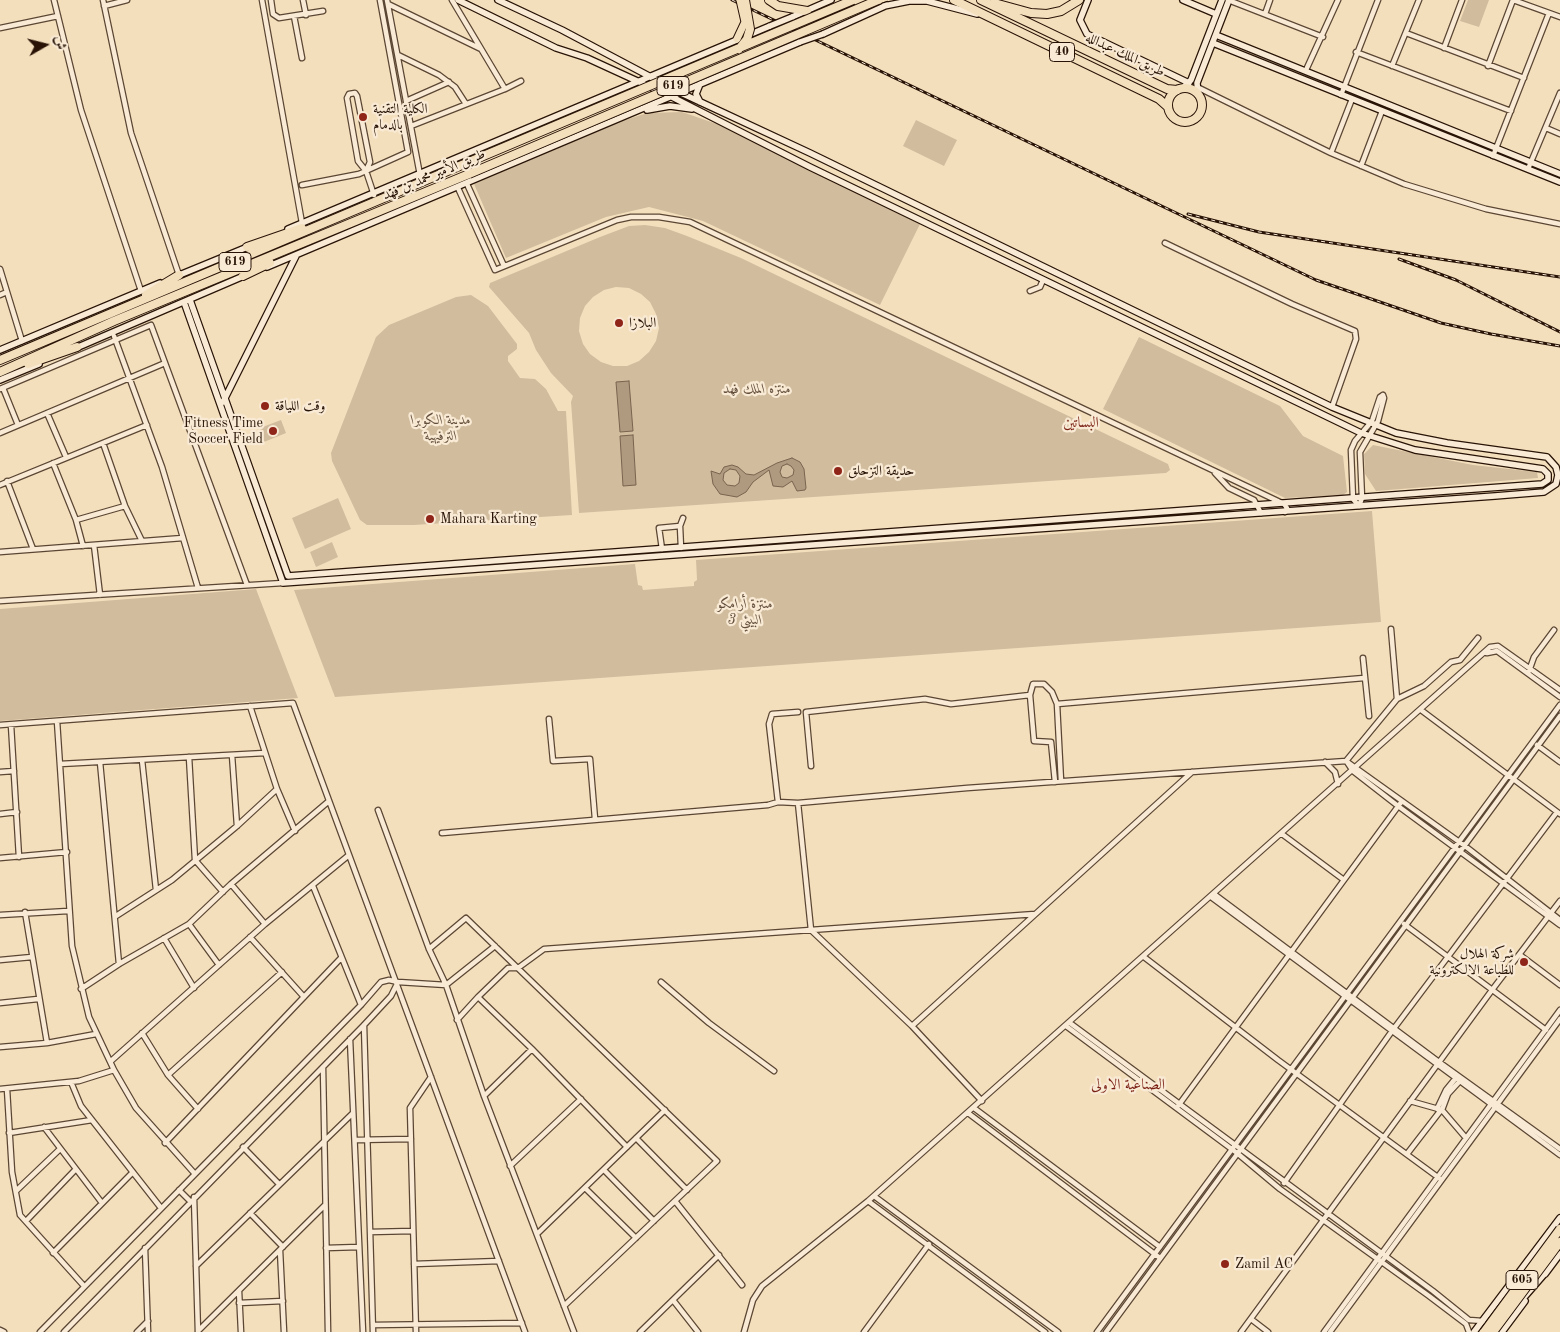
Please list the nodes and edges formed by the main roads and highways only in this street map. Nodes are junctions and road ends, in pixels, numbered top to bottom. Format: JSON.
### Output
{"nodes":[{"id":1,"x":740,"y":0,"type":"edge"},
{"id":2,"x":745,"y":0,"type":"edge"},
{"id":3,"x":769,"y":0,"type":"edge"},
{"id":4,"x":853,"y":0,"type":"edge"},
{"id":5,"x":878,"y":0,"type":"edge"},
{"id":6,"x":954,"y":0,"type":"edge"},
{"id":7,"x":1079,"y":0,"type":"edge"},
{"id":8,"x":983,"y":1,"type":"edge"},
{"id":9,"x":807,"y":11,"type":"road end"},
{"id":10,"x":737,"y":40,"type":"road end"},
{"id":11,"x":738,"y":49,"type":"junction"},
{"id":12,"x":1183,"y":87,"type":"junction"},
{"id":13,"x":1168,"y":107,"type":"junction"},
{"id":14,"x":365,"y":206,"type":"junction"},
{"id":15,"x":348,"y":226,"type":"junction"},
{"id":16,"x":247,"y":248,"type":"road end"},
{"id":17,"x":179,"y":275,"type":"road end"},
{"id":18,"x":243,"y":276,"type":"road end"},
{"id":19,"x":110,"y":313,"type":"junction"},
{"id":20,"x":77,"y":347,"type":"road end"},
{"id":21,"x":0,"y":359,"type":"edge"},
{"id":22,"x":0,"y":373,"type":"edge"},
{"id":23,"x":1560,"y":1229,"type":"edge"},
{"id":24,"x":1560,"y":1242,"type":"edge"},
{"id":25,"x":1484,"y":1332,"type":"edge"},
{"id":26,"x":1493,"y":1332,"type":"edge"}],
"edges":[{"from":1,"to":10,"type":"main road","bridge":true},
{"from":2,"to":11,"type":"highway","bridge":true},
{"from":3,"to":9,"type":"highway"},
{"from":4,"to":11,"type":"highway","name":"طريق الأمير محمد بن فهد","number":"619","bridge":true},
{"from":5,"to":15,"type":"highway","name":"طريق الأمير محمد بن فهد","number":"619","bridge":true},
{"from":6,"to":13,"type":"highway","name":"طريق الملك عبدالله","number":"40"},
{"from":7,"to":8,"type":"highway"},
{"from":8,"to":12,"type":"highway","name":"طريق الملك عبدالله","number":"40"},
{"from":11,"to":14,"type":"highway","name":"طريق الأمير محمد بن فهد","number":"619","bridge":true},
{"from":12,"to":13,"type":"highway"},
{"from":12,"to":13,"type":"highway"},
{"from":14,"to":16,"type":"highway"},
{"from":14,"to":19,"type":"highway","name":"طريق الأمير محمد بن فهد","number":"619"},
{"from":15,"to":18,"type":"highway"},
{"from":15,"to":22,"type":"highway","name":"طريق الأمير محمد بن فهد","number":"619"},
{"from":17,"to":19,"type":"highway"},
{"from":19,"to":21,"type":"highway","name":"طريق الأمير محمد بن فهد","number":"619"},
{"from":20,"to":22,"type":"highway"},
{"from":23,"to":25,"type":"highway","number":"605","bridge":true},
{"from":24,"to":26,"type":"highway","number":"605","bridge":true}]}
